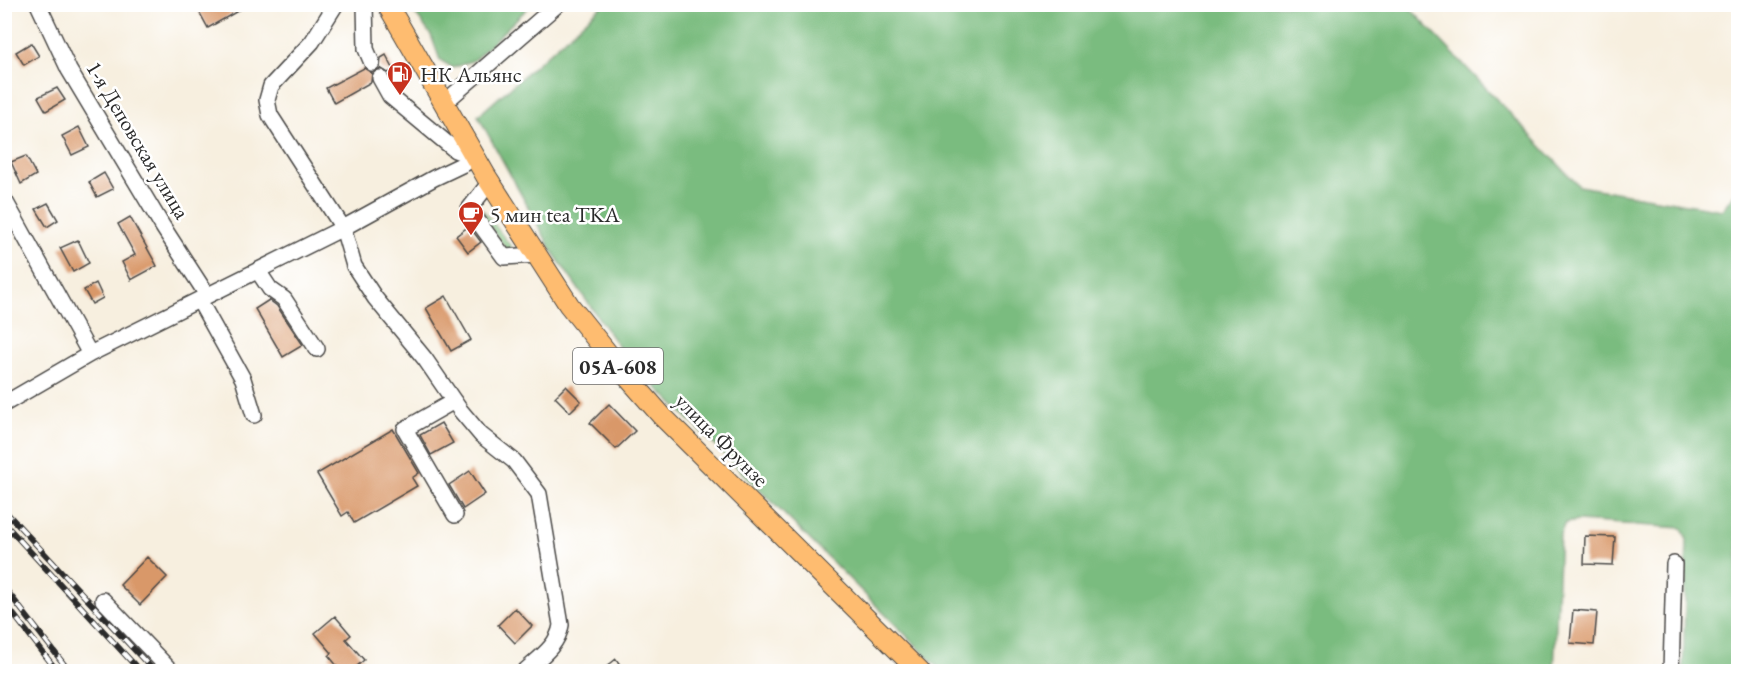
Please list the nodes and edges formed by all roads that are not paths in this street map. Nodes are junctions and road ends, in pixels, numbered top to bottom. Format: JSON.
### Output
{"nodes":[{"id":1,"x":38,"y":4,"type":"edge"},
{"id":2,"x":336,"y":4,"type":"edge"},
{"id":3,"x":365,"y":4,"type":"edge"},
{"id":4,"x":387,"y":4,"type":"edge"},
{"id":5,"x":558,"y":4,"type":"edge"},
{"id":6,"x":372,"y":63,"type":"dead end"},
{"id":7,"x":380,"y":78,"type":"dead end"},
{"id":8,"x":444,"y":103,"type":"junction"},
{"id":9,"x":476,"y":158,"type":"junction"},
{"id":10,"x":489,"y":182,"type":"junction"},
{"id":11,"x":4,"y":199,"type":"edge"},
{"id":12,"x":343,"y":228,"type":"junction"},
{"id":13,"x":537,"y":255,"type":"junction"},
{"id":14,"x":258,"y":271,"type":"junction"},
{"id":15,"x":203,"y":297,"type":"junction"},
{"id":16,"x":317,"y":349,"type":"dead end"},
{"id":17,"x":90,"y":354,"type":"junction"},
{"id":18,"x":454,"y":401,"type":"junction"},
{"id":19,"x":4,"y":404,"type":"edge"},
{"id":20,"x":254,"y":415,"type":"dead end"},
{"id":21,"x":455,"y":515,"type":"dead end"},
{"id":22,"x":1674,"y":564,"type":"dead end"},
{"id":23,"x":103,"y":600,"type":"dead end"},
{"id":24,"x":172,"y":672,"type":"edge"},
{"id":25,"x":524,"y":672,"type":"edge"},
{"id":26,"x":920,"y":672,"type":"edge"},
{"id":27,"x":1671,"y":672,"type":"edge"}],
"edges":[{"from":1,"to":15,"type":"street","name":"1-я Деповская улица"},
{"from":2,"to":12,"type":"street"},
{"from":3,"to":6,"type":"street"},
{"from":4,"to":8,"type":"main road","name":"улица Фрунзе","number":"05А-608"},
{"from":5,"to":8,"type":"street"},
{"from":7,"to":9,"type":"street"},
{"from":8,"to":9,"type":"main road","name":"улица Фрунзе","number":"05А-608"},
{"from":9,"to":10,"type":"main road","name":"улица Фрунзе","number":"05А-608"},
{"from":9,"to":12,"type":"street"},
{"from":10,"to":13,"type":"main road","name":"улица Фрунзе","number":"05А-608"},
{"from":10,"to":13,"type":"street"},
{"from":11,"to":17,"type":"street"},
{"from":12,"to":14,"type":"street"},
{"from":12,"to":18,"type":"street"},
{"from":13,"to":26,"type":"main road","name":"улица Фрунзе","number":"05А-608"},
{"from":14,"to":15,"type":"street"},
{"from":14,"to":16,"type":"street"},
{"from":15,"to":17,"type":"street"},
{"from":15,"to":20,"type":"street","name":"1-я Деповская улица"},
{"from":17,"to":19,"type":"street"},
{"from":18,"to":21,"type":"street"},
{"from":18,"to":25,"type":"street"},
{"from":22,"to":27,"type":"street"},
{"from":23,"to":24,"type":"street"}]}
